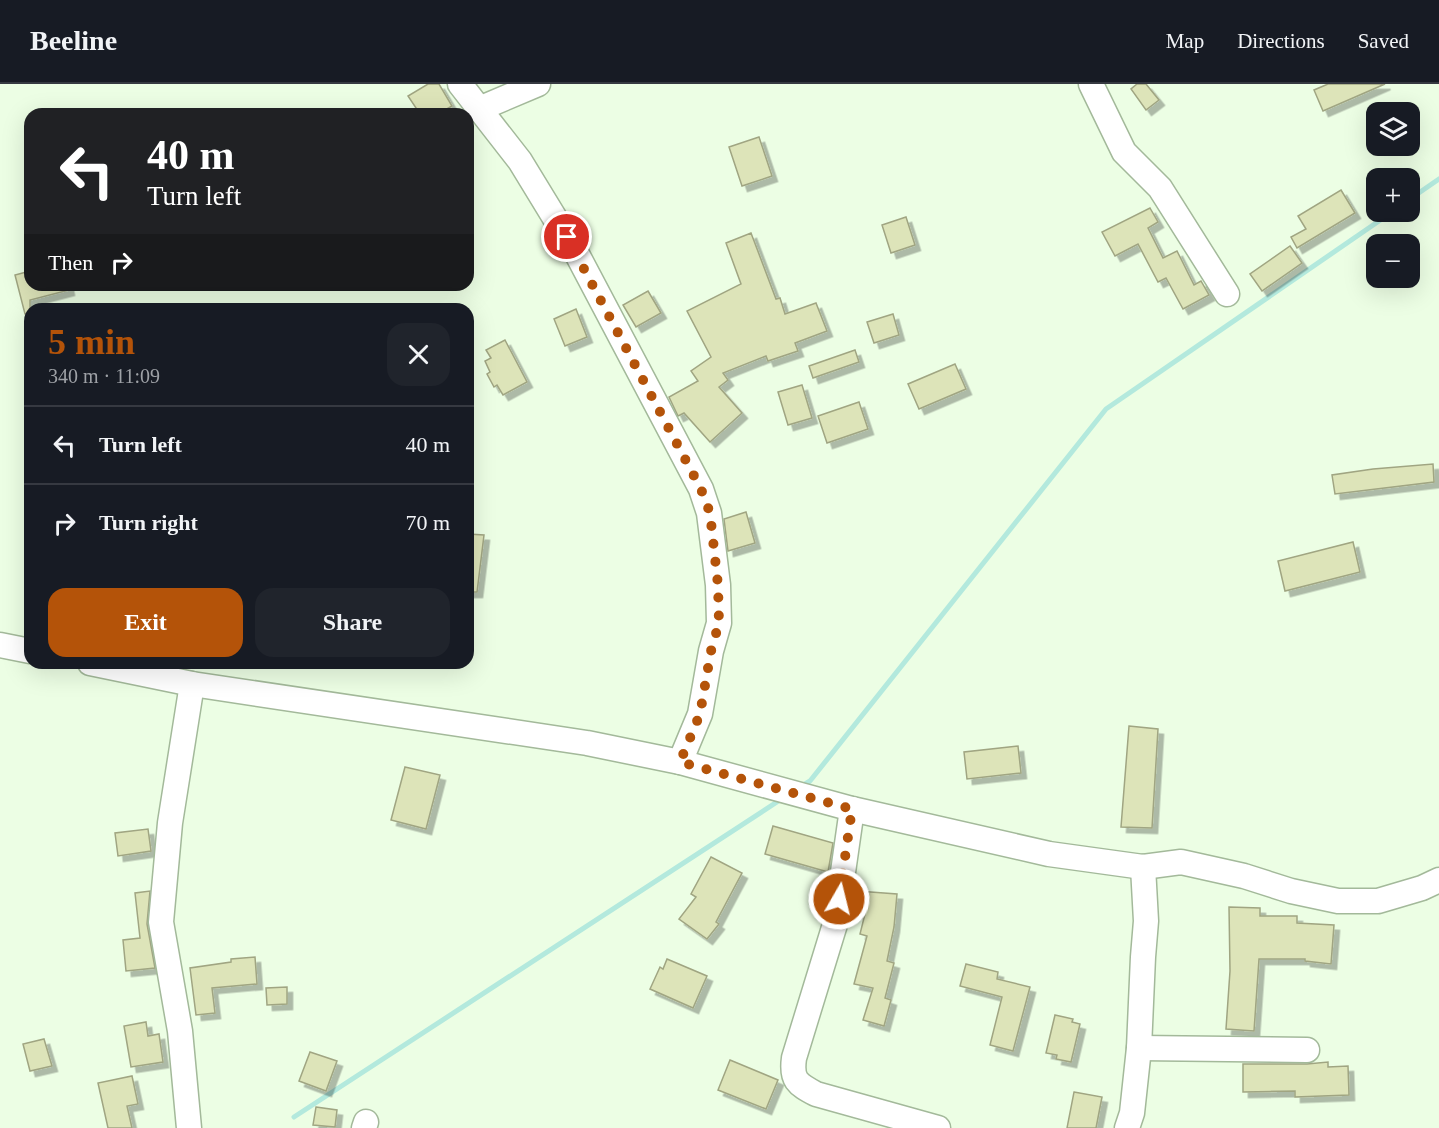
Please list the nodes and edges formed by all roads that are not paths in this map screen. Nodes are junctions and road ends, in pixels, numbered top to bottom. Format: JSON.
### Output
{"nodes":[{"id":1,"x":460,"y":84,"type":"edge"},
{"id":2,"x":538,"y":84,"type":"edge"},
{"id":3,"x":1091,"y":84,"type":"edge"},
{"id":4,"x":479,"y":109,"type":"junction"},
{"id":5,"x":1227,"y":294,"type":"dead end"},
{"id":6,"x":0,"y":645,"type":"edge"},
{"id":7,"x":24,"y":650,"type":"edge"},
{"id":8,"x":119,"y":669,"type":"edge"},
{"id":9,"x":192,"y":684,"type":"junction"},
{"id":10,"x":680,"y":762,"type":"junction"},
{"id":11,"x":852,"y":809,"type":"junction"},
{"id":12,"x":178,"y":814,"type":"dead end"},
{"id":13,"x":1143,"y":867,"type":"junction"},
{"id":14,"x":1439,"y":880,"type":"edge"},
{"id":15,"x":1139,"y":1048,"type":"junction"},
{"id":16,"x":1307,"y":1050,"type":"dead end"},
{"id":17,"x":189,"y":1128,"type":"edge"},
{"id":18,"x":938,"y":1128,"type":"edge"},
{"id":19,"x":1127,"y":1128,"type":"edge"}],
"edges":[{"from":1,"to":4,"type":"street"},
{"from":2,"to":4,"type":"street"},
{"from":3,"to":5,"type":"street"},
{"from":4,"to":10,"type":"street"},
{"from":6,"to":7,"type":"street"},
{"from":8,"to":9,"type":"street"},
{"from":9,"to":10,"type":"street"},
{"from":9,"to":12,"type":"street"},
{"from":9,"to":17,"type":"street"},
{"from":10,"to":11,"type":"street"},
{"from":11,"to":13,"type":"street"},
{"from":11,"to":18,"type":"street"},
{"from":13,"to":14,"type":"street"},
{"from":13,"to":15,"type":"street"},
{"from":15,"to":16,"type":"street"},
{"from":15,"to":19,"type":"street"}]}
